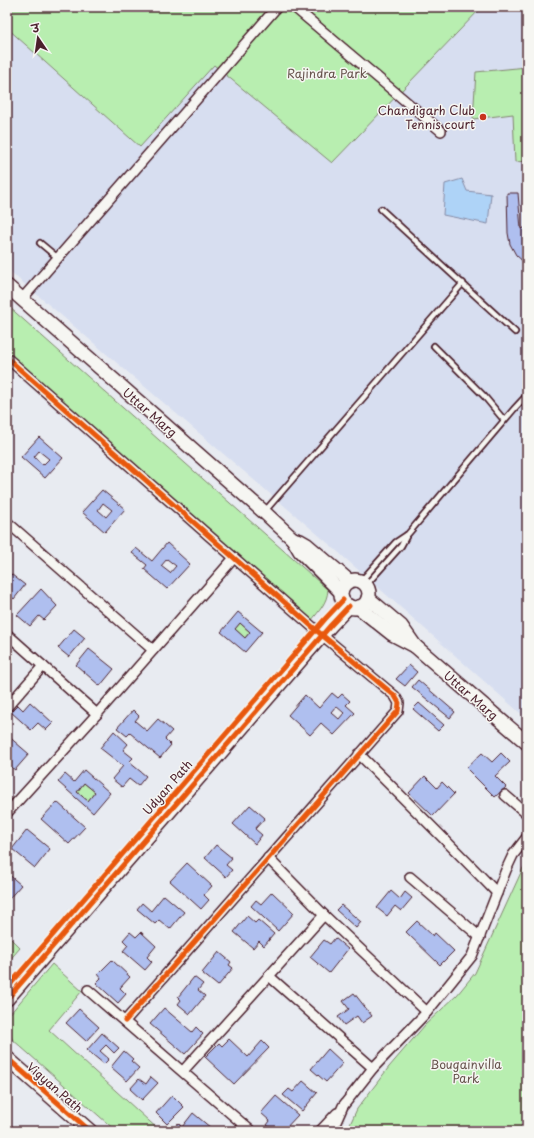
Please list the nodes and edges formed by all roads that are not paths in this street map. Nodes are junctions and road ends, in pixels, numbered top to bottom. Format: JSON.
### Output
{"nodes":[{"id":1,"x":277,"y":7,"type":"edge"},
{"id":2,"x":294,"y":7,"type":"edge"},
{"id":3,"x":441,"y":131,"type":"dead end"},
{"id":4,"x":381,"y":209,"type":"dead end"},
{"id":5,"x":40,"y":243,"type":"dead end"},
{"id":6,"x":58,"y":258,"type":"junction"},
{"id":7,"x":463,"y":283,"type":"junction"},
{"id":8,"x":7,"y":287,"type":"edge"},
{"id":9,"x":22,"y":299,"type":"junction"},
{"id":10,"x":515,"y":332,"type":"dead end"},
{"id":11,"x":434,"y":346,"type":"dead end"},
{"id":12,"x":7,"y":358,"type":"edge"},
{"id":13,"x":527,"y":395,"type":"edge"},
{"id":14,"x":504,"y":420,"type":"junction"},
{"id":15,"x":264,"y":512,"type":"junction"},
{"id":16,"x":7,"y":522,"type":"edge"},
{"id":17,"x":234,"y":558,"type":"junction"},
{"id":18,"x":354,"y":594,"type":"junction"},
{"id":19,"x":319,"y":632,"type":"junction"},
{"id":20,"x":7,"y":634,"type":"edge"},
{"id":21,"x":153,"y":650,"type":"junction"},
{"id":22,"x":43,"y":666,"type":"junction"},
{"id":23,"x":7,"y":707,"type":"edge"},
{"id":24,"x":97,"y":714,"type":"junction"},
{"id":25,"x":527,"y":743,"type":"edge"},
{"id":26,"x":360,"y":754,"type":"junction"},
{"id":27,"x":505,"y":795,"type":"dead end"},
{"id":28,"x":7,"y":813,"type":"edge"},
{"id":29,"x":527,"y":814,"type":"edge"},
{"id":30,"x":527,"y":836,"type":"edge"},
{"id":31,"x":268,"y":858,"type":"junction"},
{"id":32,"x":410,"y":877,"type":"dead end"},
{"id":33,"x":497,"y":893,"type":"junction"},
{"id":34,"x":324,"y":915,"type":"junction"},
{"id":35,"x":480,"y":937,"type":"junction"},
{"id":36,"x":269,"y":976,"type":"junction"},
{"id":37,"x":7,"y":988,"type":"edge"},
{"id":38,"x":88,"y":990,"type":"dead end"},
{"id":39,"x":7,"y":999,"type":"edge"},
{"id":40,"x":427,"y":1012,"type":"junction"},
{"id":41,"x":125,"y":1021,"type":"junction"},
{"id":42,"x":7,"y":1058,"type":"edge"},
{"id":43,"x":373,"y":1068,"type":"junction"},
{"id":44,"x":182,"y":1072,"type":"junction"},
{"id":45,"x":342,"y":1106,"type":"junction"},
{"id":46,"x":90,"y":1131,"type":"edge"},
{"id":47,"x":251,"y":1131,"type":"edge"},
{"id":48,"x":320,"y":1131,"type":"edge"},
{"id":49,"x":332,"y":1131,"type":"edge"}],
"edges":[{"from":1,"to":6,"type":"street"},
{"from":2,"to":3,"type":"street"},
{"from":4,"to":7,"type":"lane"},
{"from":5,"to":6,"type":"lane"},
{"from":6,"to":9,"type":"street"},
{"from":7,"to":10,"type":"lane"},
{"from":7,"to":15,"type":"lane"},
{"from":8,"to":9,"type":"main road","name":"Uttar Marg"},
{"from":9,"to":15,"type":"main road","name":"Uttar Marg"},
{"from":11,"to":14,"type":"lane"},
{"from":12,"to":17,"type":"street"},
{"from":13,"to":14,"type":"lane"},
{"from":14,"to":18,"type":"lane"},
{"from":15,"to":18,"type":"main road","name":"Uttar Marg"},
{"from":16,"to":21,"type":"street"},
{"from":17,"to":19,"type":"street"},
{"from":17,"to":21,"type":"street"},
{"from":18,"to":19,"type":"main road","name":"Udyan Path"},
{"from":18,"to":25,"type":"main road","name":"Uttar Marg"},
{"from":19,"to":26,"type":"street"},
{"from":19,"to":37,"type":"main road","name":"Udyan Path"},
{"from":19,"to":39,"type":"main road","name":"Udyan Path"},
{"from":20,"to":22,"type":"street"},
{"from":21,"to":24,"type":"street"},
{"from":22,"to":23,"type":"street"},
{"from":22,"to":24,"type":"street"},
{"from":24,"to":28,"type":"street"},
{"from":26,"to":31,"type":"street"},
{"from":26,"to":33,"type":"street"},
{"from":27,"to":29,"type":"street"},
{"from":30,"to":33,"type":"street"},
{"from":31,"to":34,"type":"street"},
{"from":31,"to":41,"type":"street"},
{"from":32,"to":35,"type":"street"},
{"from":33,"to":35,"type":"street"},
{"from":34,"to":36,"type":"street"},
{"from":34,"to":40,"type":"street"},
{"from":35,"to":40,"type":"street"},
{"from":36,"to":43,"type":"street"},
{"from":36,"to":44,"type":"street"},
{"from":38,"to":41,"type":"street"},
{"from":40,"to":43,"type":"street"},
{"from":41,"to":44,"type":"street"},
{"from":42,"to":46,"type":"main road","name":"Vigyan Path"},
{"from":43,"to":45,"type":"street"},
{"from":44,"to":47,"type":"street"},
{"from":45,"to":48,"type":"street"},
{"from":45,"to":49,"type":"street"}]}
